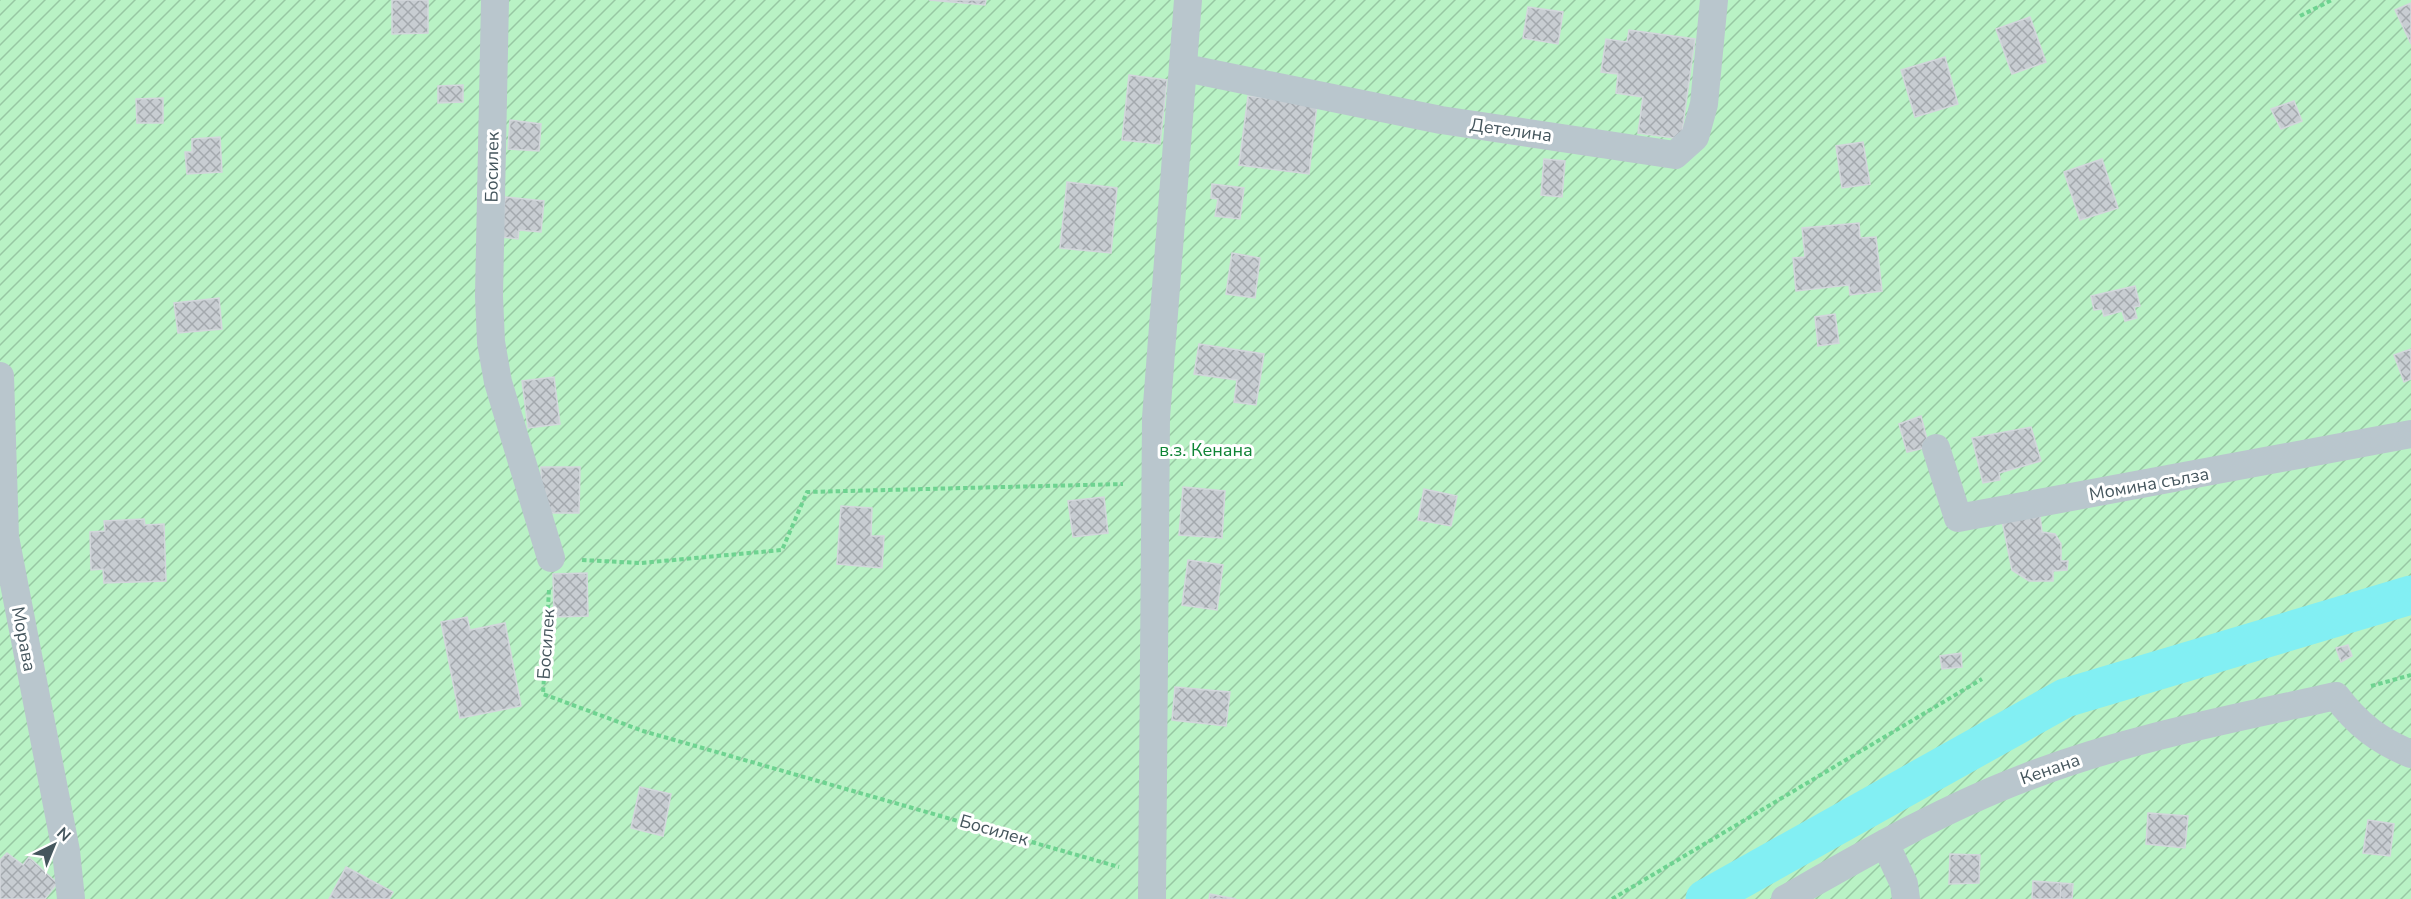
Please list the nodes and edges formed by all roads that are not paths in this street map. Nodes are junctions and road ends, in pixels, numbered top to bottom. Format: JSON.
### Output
{"nodes":[{"id":1,"x":495,"y":0,"type":"edge"},
{"id":2,"x":1188,"y":0,"type":"edge"},
{"id":3,"x":1714,"y":0,"type":"edge"},
{"id":4,"x":1185,"y":68,"type":"junction"},
{"id":5,"x":0,"y":376,"type":"edge"},
{"id":6,"x":2411,"y":434,"type":"edge"},
{"id":7,"x":1936,"y":448,"type":"dead end"},
{"id":8,"x":2,"y":507,"type":"edge"},
{"id":9,"x":551,"y":558,"type":"road end"},
{"id":10,"x":2411,"y":754,"type":"edge"},
{"id":11,"x":1885,"y":843,"type":"junction"},
{"id":12,"x":1153,"y":888,"type":"edge"},
{"id":13,"x":71,"y":899,"type":"edge"},
{"id":14,"x":1785,"y":899,"type":"edge"},
{"id":15,"x":1906,"y":899,"type":"edge"}],
"edges":[{"from":1,"to":9,"type":"street","name":"Босилек"},
{"from":2,"to":4,"type":"street"},
{"from":3,"to":4,"type":"street","name":"Детелина"},
{"from":4,"to":12,"type":"street"},
{"from":5,"to":8,"type":"street","name":"Морава"},
{"from":6,"to":7,"type":"street","name":"Момина сълза"},
{"from":8,"to":13,"type":"street","name":"Морава"},
{"from":10,"to":11,"type":"street","name":"Кенана"},
{"from":11,"to":14,"type":"street","name":"Кенана"},
{"from":11,"to":15,"type":"street"}]}
